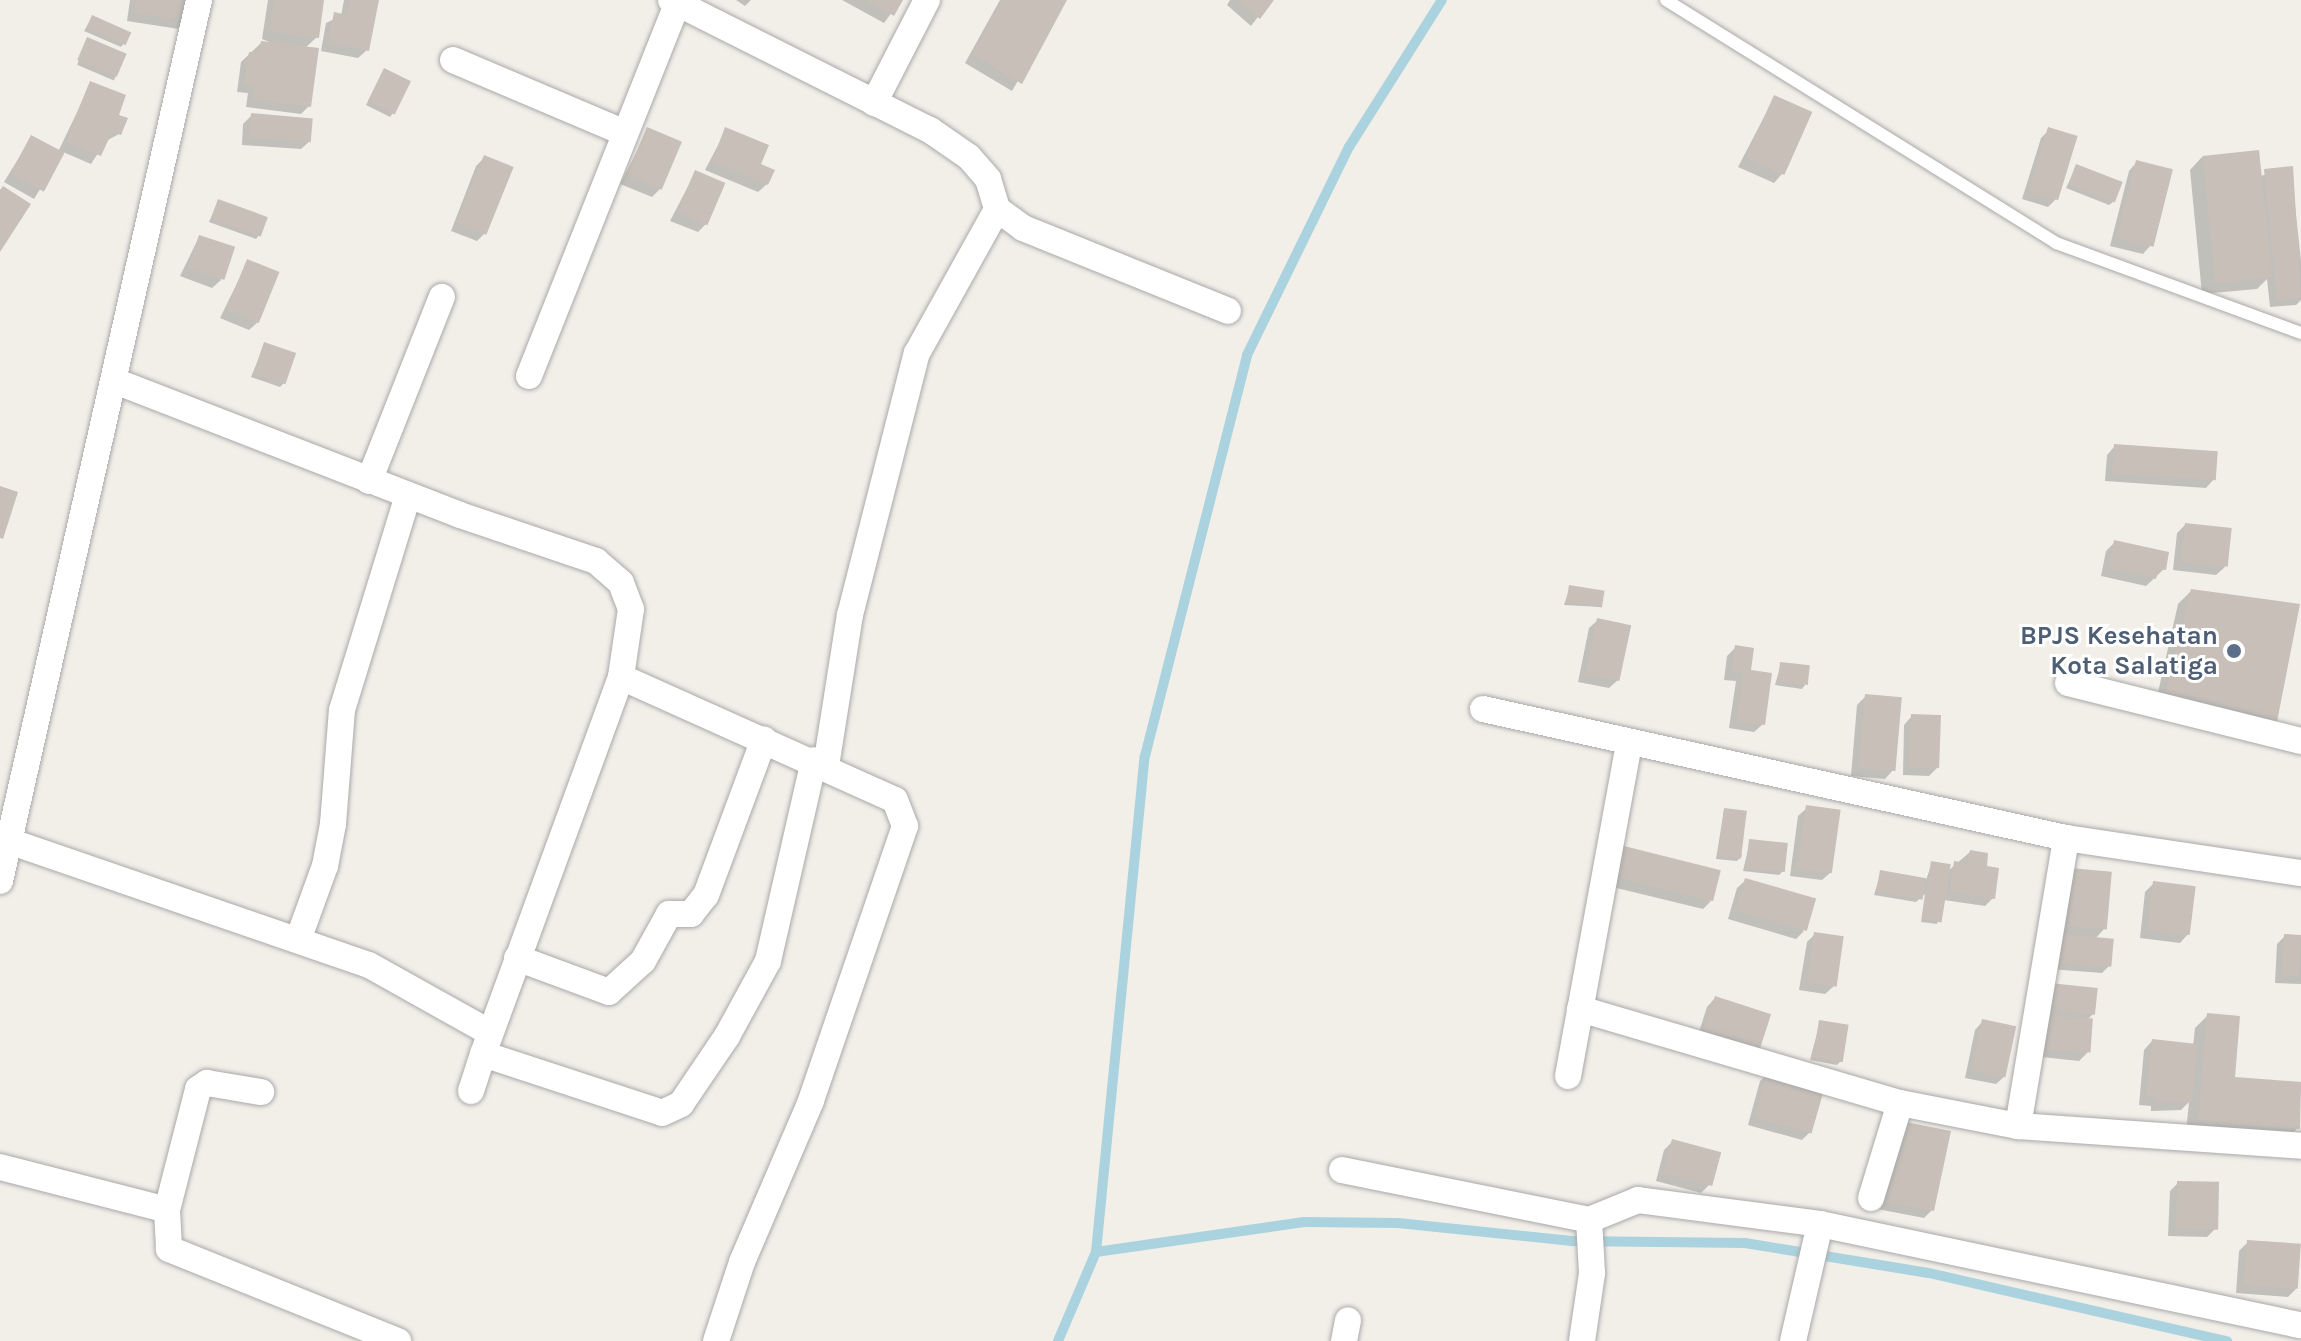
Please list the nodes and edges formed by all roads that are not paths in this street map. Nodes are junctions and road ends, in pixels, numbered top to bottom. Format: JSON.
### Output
{"nodes":[{"id":1,"x":199,"y":0,"type":"edge"},
{"id":2,"x":927,"y":0,"type":"edge"},
{"id":3,"x":1666,"y":0,"type":"edge"},
{"id":4,"x":676,"y":1,"type":"edge"},
{"id":5,"x":453,"y":60,"type":"dead end"},
{"id":6,"x":874,"y":103,"type":"junction"},
{"id":7,"x":623,"y":132,"type":"junction"},
{"id":8,"x":997,"y":209,"type":"junction"},
{"id":9,"x":442,"y":297,"type":"dead end"},
{"id":10,"x":1228,"y":311,"type":"dead end"},
{"id":11,"x":2301,"y":333,"type":"edge"},
{"id":12,"x":529,"y":376,"type":"dead end"},
{"id":13,"x":115,"y":381,"type":"junction"},
{"id":14,"x":369,"y":481,"type":"junction"},
{"id":15,"x":408,"y":496,"type":"junction"},
{"id":16,"x":621,"y":677,"type":"junction"},
{"id":17,"x":2068,"y":683,"type":"dead end"},
{"id":18,"x":1483,"y":709,"type":"dead end"},
{"id":19,"x":764,"y":739,"type":"junction"},
{"id":20,"x":2301,"y":741,"type":"edge"},
{"id":21,"x":1629,"y":743,"type":"junction"},
{"id":22,"x":820,"y":763,"type":"junction"},
{"id":23,"x":2066,"y":838,"type":"junction"},
{"id":24,"x":6,"y":840,"type":"edge"},
{"id":25,"x":2301,"y":873,"type":"edge"},
{"id":26,"x":0,"y":881,"type":"edge"},
{"id":27,"x":298,"y":940,"type":"junction"},
{"id":28,"x":517,"y":958,"type":"junction"},
{"id":29,"x":1580,"y":1009,"type":"junction"},
{"id":30,"x":486,"y":1043,"type":"junction"},
{"id":31,"x":1568,"y":1076,"type":"dead end"},
{"id":32,"x":471,"y":1091,"type":"dead end"},
{"id":33,"x":261,"y":1092,"type":"dead end"},
{"id":34,"x":1900,"y":1103,"type":"junction"},
{"id":35,"x":2018,"y":1126,"type":"junction"},
{"id":36,"x":2301,"y":1146,"type":"edge"},
{"id":37,"x":0,"y":1167,"type":"edge"},
{"id":38,"x":1342,"y":1170,"type":"dead end"},
{"id":39,"x":1871,"y":1198,"type":"dead end"},
{"id":40,"x":167,"y":1210,"type":"junction"},
{"id":41,"x":1589,"y":1228,"type":"junction"},
{"id":42,"x":1817,"y":1235,"type":"junction"},
{"id":43,"x":2301,"y":1325,"type":"edge"},
{"id":44,"x":398,"y":1341,"type":"edge"},
{"id":45,"x":716,"y":1341,"type":"edge"},
{"id":46,"x":1582,"y":1341,"type":"edge"},
{"id":47,"x":1793,"y":1341,"type":"edge"}],
"edges":[{"from":1,"to":13,"type":"street"},
{"from":2,"to":6,"type":"street"},
{"from":3,"to":11,"type":"lane"},
{"from":4,"to":6,"type":"street"},
{"from":4,"to":7,"type":"street"},
{"from":5,"to":7,"type":"street"},
{"from":6,"to":8,"type":"street"},
{"from":7,"to":12,"type":"street"},
{"from":8,"to":10,"type":"street"},
{"from":8,"to":22,"type":"street"},
{"from":9,"to":14,"type":"street"},
{"from":13,"to":14,"type":"street"},
{"from":13,"to":24,"type":"street"},
{"from":14,"to":15,"type":"street"},
{"from":15,"to":16,"type":"street"},
{"from":15,"to":27,"type":"street"},
{"from":16,"to":19,"type":"street"},
{"from":16,"to":28,"type":"street"},
{"from":17,"to":20,"type":"street"},
{"from":18,"to":21,"type":"street"},
{"from":19,"to":22,"type":"street"},
{"from":19,"to":28,"type":"street"},
{"from":21,"to":23,"type":"street"},
{"from":21,"to":29,"type":"street"},
{"from":22,"to":30,"type":"street"},
{"from":22,"to":45,"type":"street"},
{"from":23,"to":25,"type":"street"},
{"from":23,"to":35,"type":"street"},
{"from":24,"to":26,"type":"street"},
{"from":24,"to":27,"type":"street"},
{"from":27,"to":30,"type":"street"},
{"from":28,"to":30,"type":"street"},
{"from":29,"to":31,"type":"street"},
{"from":29,"to":34,"type":"street"},
{"from":30,"to":32,"type":"street"},
{"from":33,"to":40,"type":"street"},
{"from":34,"to":35,"type":"street"},
{"from":34,"to":39,"type":"street"},
{"from":35,"to":36,"type":"street"},
{"from":37,"to":40,"type":"street"},
{"from":38,"to":41,"type":"street"},
{"from":40,"to":44,"type":"street"},
{"from":41,"to":42,"type":"street"},
{"from":41,"to":46,"type":"street"},
{"from":42,"to":43,"type":"street"},
{"from":42,"to":47,"type":"street"}]}
